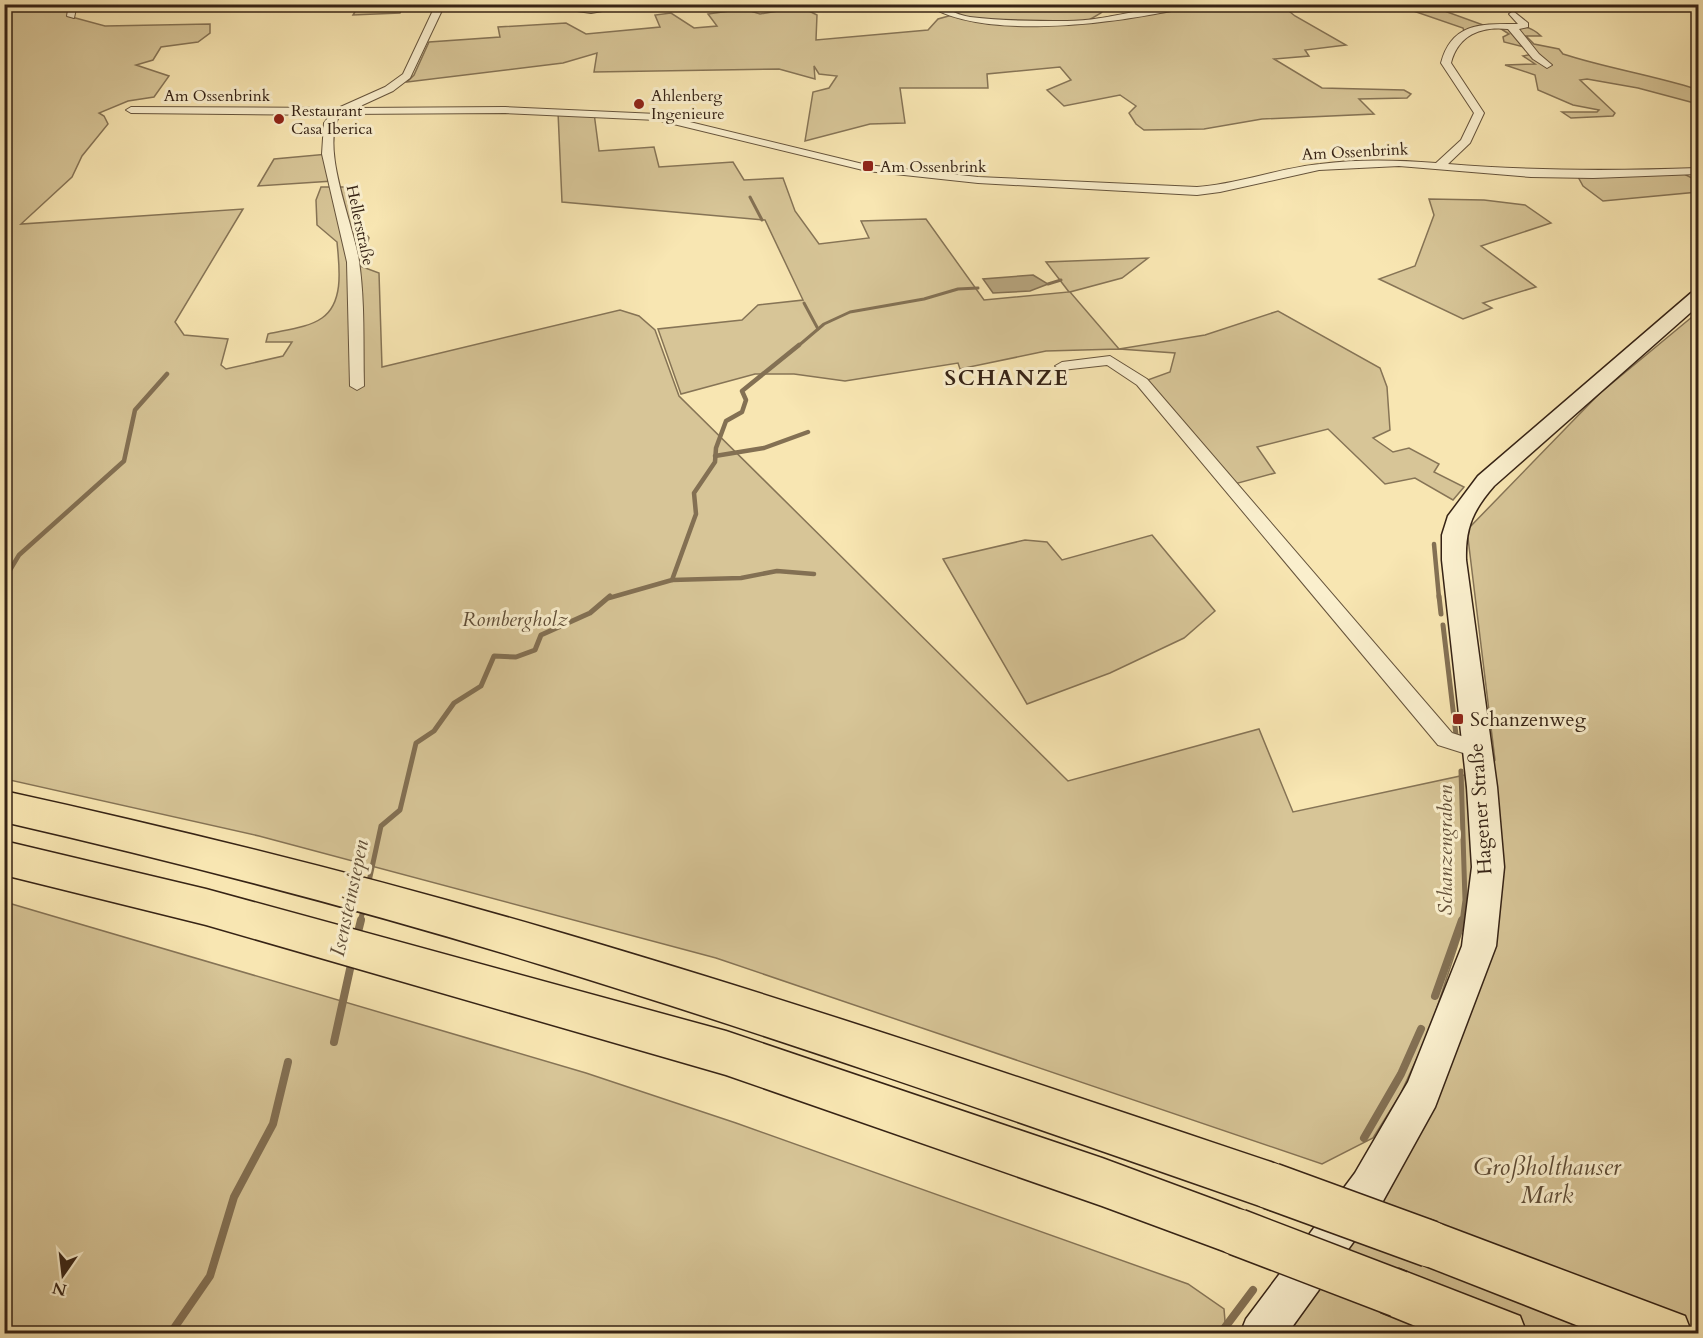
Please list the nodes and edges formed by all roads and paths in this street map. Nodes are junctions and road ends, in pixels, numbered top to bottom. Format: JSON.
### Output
{"nodes":[{"id":1,"x":73,"y":4,"type":"edge"},
{"id":2,"x":441,"y":4,"type":"edge"},
{"id":3,"x":533,"y":4,"type":"edge"},
{"id":4,"x":638,"y":4,"type":"edge"},
{"id":5,"x":930,"y":4,"type":"edge"},
{"id":6,"x":1191,"y":4,"type":"edge"},
{"id":7,"x":70,"y":16,"type":"dead end"},
{"id":8,"x":1507,"y":25,"type":"junction"},
{"id":9,"x":1547,"y":65,"type":"dead end"},
{"id":10,"x":131,"y":110,"type":"dead end"},
{"id":11,"x":338,"y":112,"type":"junction"},
{"id":12,"x":1439,"y":166,"type":"junction"},
{"id":13,"x":1698,"y":171,"type":"edge"},
{"id":14,"x":1698,"y":297,"type":"edge"},
{"id":15,"x":1062,"y":366,"type":"dead end"},
{"id":16,"x":357,"y":386,"type":"dead end"},
{"id":17,"x":1476,"y":749,"type":"junction"},
{"id":18,"x":4,"y":806,"type":"edge"},
{"id":19,"x":4,"y":858,"type":"edge"},
{"id":20,"x":1262,"y":1334,"type":"edge"},
{"id":21,"x":1502,"y":1334,"type":"edge"},
{"id":22,"x":1667,"y":1334,"type":"edge"}],
"edges":[{"from":1,"to":7,"type":"street"},
{"from":2,"to":11,"type":"street","name":"Am Ossenbrink"},
{"from":3,"to":4,"type":"street"},
{"from":5,"to":6,"type":"street"},
{"from":8,"to":8,"type":"street"},
{"from":8,"to":9,"type":"street"},
{"from":8,"to":12,"type":"street"},
{"from":10,"to":11,"type":"street","name":"Am Ossenbrink"},
{"from":11,"to":12,"type":"street","name":"Am Ossenbrink"},
{"from":11,"to":16,"type":"street","name":"Hellerstraße"},
{"from":12,"to":13,"type":"street","name":"Am Ossenbrink"},
{"from":14,"to":17,"type":"main road","name":"Hagener Straße"},
{"from":15,"to":17,"type":"street"},
{"from":17,"to":20,"type":"main road","name":"Hagener Straße"},
{"from":18,"to":22,"type":"highway","bridge":true},
{"from":19,"to":21,"type":"highway","bridge":true}]}
